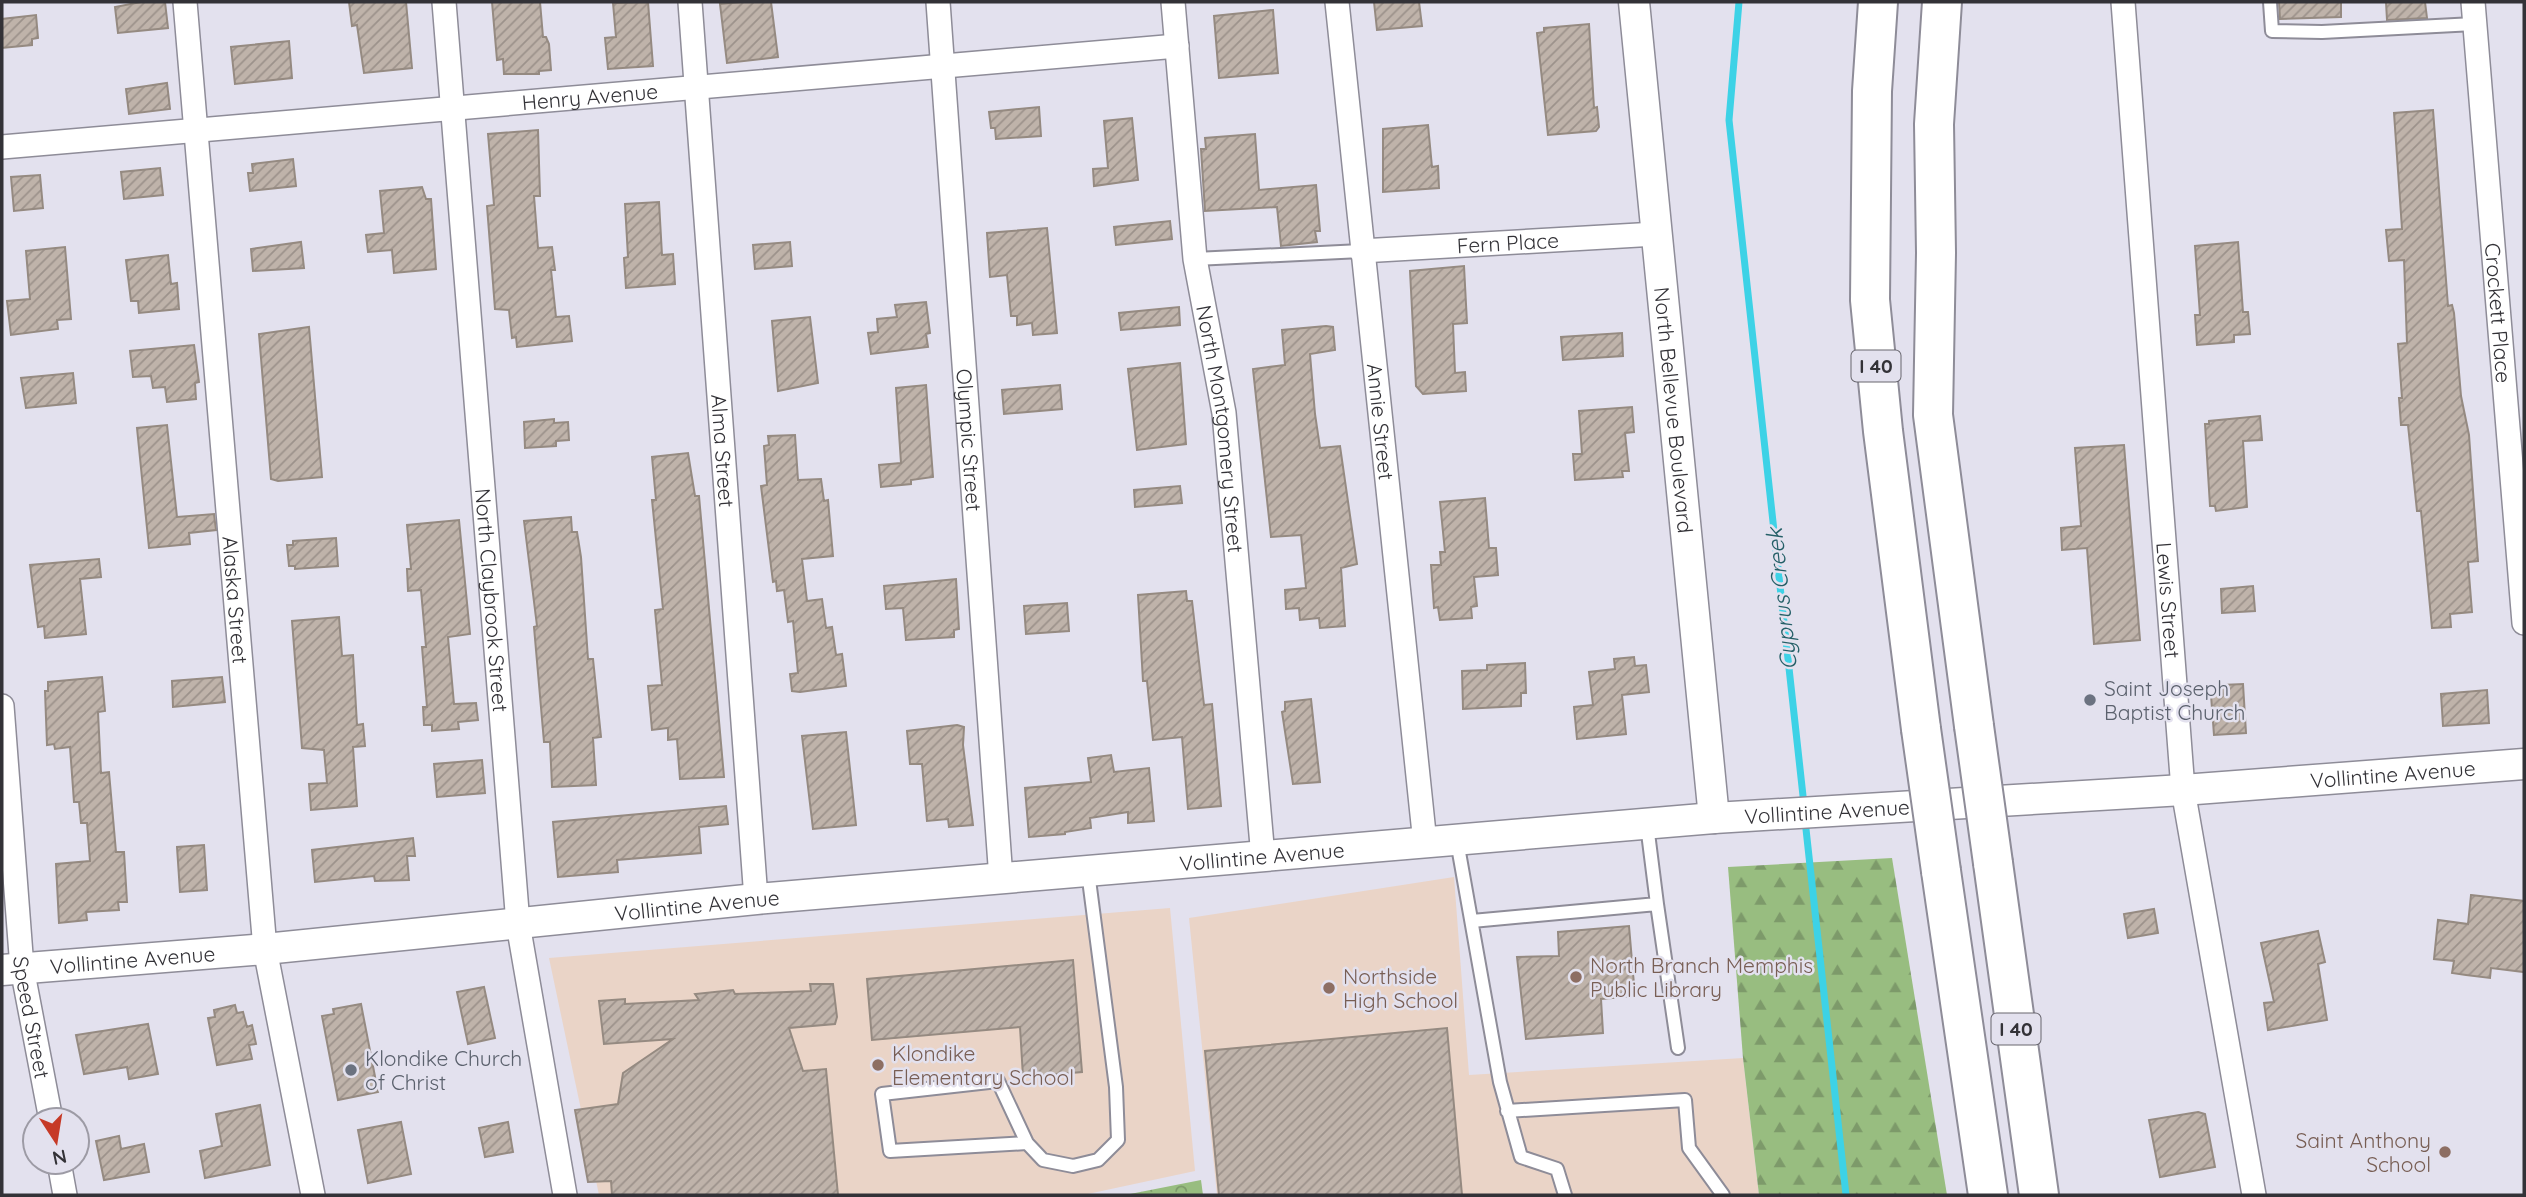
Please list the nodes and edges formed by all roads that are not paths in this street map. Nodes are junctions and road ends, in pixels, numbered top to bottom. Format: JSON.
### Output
{"nodes":[{"id":1,"x":185,"y":2,"type":"edge"},
{"id":2,"x":444,"y":2,"type":"edge"},
{"id":3,"x":690,"y":2,"type":"edge"},
{"id":4,"x":938,"y":2,"type":"edge"},
{"id":5,"x":1173,"y":2,"type":"edge"},
{"id":6,"x":1337,"y":2,"type":"edge"},
{"id":7,"x":1634,"y":2,"type":"edge"},
{"id":8,"x":1878,"y":2,"type":"edge"},
{"id":9,"x":1942,"y":2,"type":"edge"},
{"id":10,"x":2123,"y":2,"type":"edge"},
{"id":11,"x":2270,"y":2,"type":"edge"},
{"id":12,"x":2473,"y":13,"type":"edge"},
{"id":13,"x":1177,"y":46,"type":"junction"},
{"id":14,"x":944,"y":64,"type":"junction"},
{"id":15,"x":698,"y":86,"type":"junction"},
{"id":16,"x":453,"y":108,"type":"junction"},
{"id":17,"x":197,"y":131,"type":"junction"},
{"id":18,"x":2,"y":146,"type":"edge"},
{"id":19,"x":1656,"y":234,"type":"junction"},
{"id":20,"x":1361,"y":251,"type":"junction"},
{"id":21,"x":1195,"y":259,"type":"junction"},
{"id":22,"x":2524,"y":623,"type":"edge"},
{"id":23,"x":2,"y":706,"type":"edge"},
{"id":24,"x":2524,"y":764,"type":"edge"},
{"id":25,"x":2183,"y":790,"type":"junction"},
{"id":26,"x":1714,"y":818,"type":"junction"},
{"id":27,"x":1647,"y":825,"type":"junction"},
{"id":28,"x":1457,"y":840,"type":"junction"},
{"id":29,"x":1425,"y":842,"type":"junction"},
{"id":30,"x":1263,"y":857,"type":"junction"},
{"id":31,"x":1088,"y":871,"type":"junction"},
{"id":32,"x":1001,"y":879,"type":"junction"},
{"id":33,"x":756,"y":899,"type":"junction"},
{"id":34,"x":1657,"y":904,"type":"junction"},
{"id":35,"x":1472,"y":921,"type":"junction"},
{"id":36,"x":518,"y":924,"type":"junction"},
{"id":37,"x":265,"y":949,"type":"junction"},
{"id":38,"x":12,"y":969,"type":"edge"},
{"id":39,"x":1678,"y":1048,"type":"dead end"},
{"id":40,"x":47,"y":1106,"type":"edge"},
{"id":41,"x":1507,"y":1111,"type":"junction"},
{"id":42,"x":1027,"y":1143,"type":"junction"},
{"id":43,"x":62,"y":1176,"type":"edge"},
{"id":44,"x":65,"y":1195,"type":"edge"},
{"id":45,"x":313,"y":1195,"type":"edge"},
{"id":46,"x":565,"y":1195,"type":"edge"},
{"id":47,"x":1565,"y":1195,"type":"edge"},
{"id":48,"x":1723,"y":1195,"type":"edge"},
{"id":49,"x":1988,"y":1195,"type":"edge"},
{"id":50,"x":2039,"y":1195,"type":"edge"},
{"id":51,"x":2254,"y":1195,"type":"edge"}],
"edges":[{"from":1,"to":17,"type":"street","name":"Alaska Street"},
{"from":2,"to":16,"type":"street","name":"North Claybrook Street"},
{"from":3,"to":15,"type":"street","name":"Alma Street"},
{"from":4,"to":14,"type":"street","name":"Olympic Street"},
{"from":5,"to":13,"type":"street","name":"North Montgomery Street"},
{"from":6,"to":20,"type":"street","name":"Annie Street"},
{"from":7,"to":19,"type":"street","name":"North Bellevue Boulevard"},
{"from":8,"to":49,"type":"highway","number":"I 40","bridge":true},
{"from":9,"to":50,"type":"highway","number":"I 40","bridge":true},
{"from":10,"to":25,"type":"street","name":"Lewis Street"},
{"from":11,"to":12,"type":"lane"},
{"from":12,"to":22,"type":"street","name":"Crockett Place"},
{"from":13,"to":14,"type":"street","name":"Henry Avenue"},
{"from":13,"to":21,"type":"street","name":"North Montgomery Street"},
{"from":14,"to":15,"type":"street","name":"Henry Avenue"},
{"from":14,"to":32,"type":"street","name":"Olympic Street"},
{"from":15,"to":16,"type":"street","name":"Henry Avenue"},
{"from":15,"to":33,"type":"street","name":"Alma Street"},
{"from":16,"to":17,"type":"street","name":"Henry Avenue"},
{"from":16,"to":36,"type":"street","name":"North Claybrook Street"},
{"from":17,"to":18,"type":"street","name":"Henry Avenue"},
{"from":17,"to":37,"type":"street","name":"Alaska Street"},
{"from":19,"to":20,"type":"street","name":"Fern Place"},
{"from":19,"to":26,"type":"street","name":"North Bellevue Boulevard"},
{"from":20,"to":21,"type":"lane"},
{"from":20,"to":29,"type":"street","name":"Annie Street"},
{"from":21,"to":30,"type":"street","name":"North Montgomery Street"},
{"from":23,"to":38,"type":"street","name":"Speed Street"},
{"from":24,"to":25,"type":"street","name":"Vollintine Avenue"},
{"from":25,"to":26,"type":"street","name":"Vollintine Avenue"},
{"from":25,"to":51,"type":"street","name":"Lewis Street"},
{"from":26,"to":27,"type":"street","name":"Vollintine Avenue"},
{"from":27,"to":28,"type":"street","name":"Vollintine Avenue"},
{"from":27,"to":34,"type":"lane"},
{"from":28,"to":29,"type":"street","name":"Vollintine Avenue"},
{"from":28,"to":35,"type":"lane"},
{"from":29,"to":30,"type":"street","name":"Vollintine Avenue"},
{"from":30,"to":31,"type":"street","name":"Vollintine Avenue"},
{"from":31,"to":32,"type":"street","name":"Vollintine Avenue"},
{"from":31,"to":42,"type":"lane"},
{"from":32,"to":33,"type":"street","name":"Vollintine Avenue"},
{"from":33,"to":36,"type":"street","name":"Vollintine Avenue"},
{"from":34,"to":35,"type":"lane"},
{"from":34,"to":39,"type":"lane"},
{"from":35,"to":41,"type":"lane"},
{"from":36,"to":37,"type":"street","name":"Vollintine Avenue"},
{"from":36,"to":46,"type":"street","name":"North Claybrook Street"},
{"from":37,"to":38,"type":"street","name":"Vollintine Avenue"},
{"from":37,"to":45,"type":"street","name":"Alaska Street"},
{"from":38,"to":40,"type":"street","name":"Speed Street"},
{"from":41,"to":47,"type":"lane"},
{"from":41,"to":48,"type":"lane"},
{"from":42,"to":42,"type":"lane"},
{"from":43,"to":44,"type":"street"}]}
